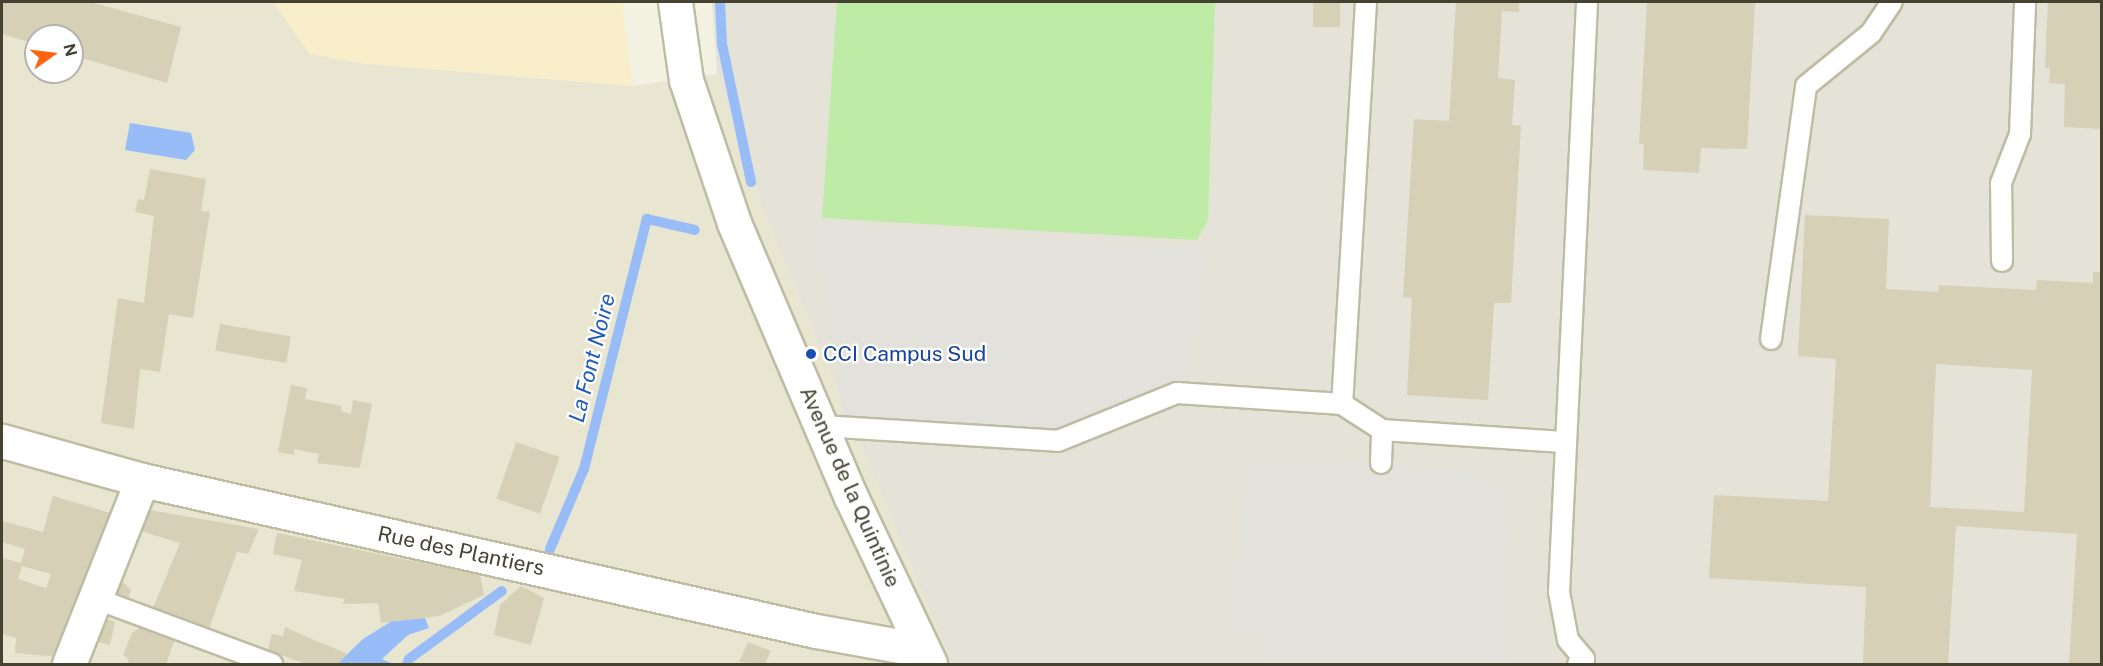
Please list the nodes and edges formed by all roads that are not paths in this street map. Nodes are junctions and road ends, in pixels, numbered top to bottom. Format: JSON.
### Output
{"nodes":[{"id":1,"x":675,"y":2,"type":"edge"},
{"id":2,"x":1366,"y":2,"type":"edge"},
{"id":3,"x":1587,"y":2,"type":"edge"},
{"id":4,"x":1892,"y":2,"type":"edge"},
{"id":5,"x":2025,"y":2,"type":"edge"},
{"id":6,"x":2002,"y":261,"type":"dead end"},
{"id":7,"x":1771,"y":339,"type":"dead end"},
{"id":8,"x":1342,"y":404,"type":"junction"},
{"id":9,"x":822,"y":426,"type":"junction"},
{"id":10,"x":1382,"y":430,"type":"junction"},
{"id":11,"x":2,"y":441,"type":"edge"},
{"id":12,"x":1564,"y":442,"type":"junction"},
{"id":13,"x":1381,"y":463,"type":"dead end"},
{"id":14,"x":142,"y":480,"type":"junction"},
{"id":15,"x":97,"y":599,"type":"junction"},
{"id":16,"x":926,"y":657,"type":"edge"},
{"id":17,"x":1586,"y":663,"type":"edge"},
{"id":18,"x":69,"y":664,"type":"edge"},
{"id":19,"x":272,"y":664,"type":"edge"}],
"edges":[{"from":1,"to":9,"type":"street","name":"Avenue de la Quintinie"},
{"from":2,"to":8,"type":"lane"},
{"from":3,"to":12,"type":"lane"},
{"from":4,"to":7,"type":"lane"},
{"from":5,"to":6,"type":"lane"},
{"from":8,"to":9,"type":"lane"},
{"from":8,"to":10,"type":"lane"},
{"from":9,"to":16,"type":"street","name":"Avenue de la Quintinie"},
{"from":10,"to":12,"type":"lane"},
{"from":10,"to":13,"type":"lane"},
{"from":11,"to":14,"type":"street","name":"Rue des Plantiers"},
{"from":12,"to":17,"type":"lane"},
{"from":14,"to":15,"type":"street"},
{"from":14,"to":16,"type":"street","name":"Rue des Plantiers"},
{"from":15,"to":18,"type":"street"},
{"from":15,"to":19,"type":"lane"}]}
